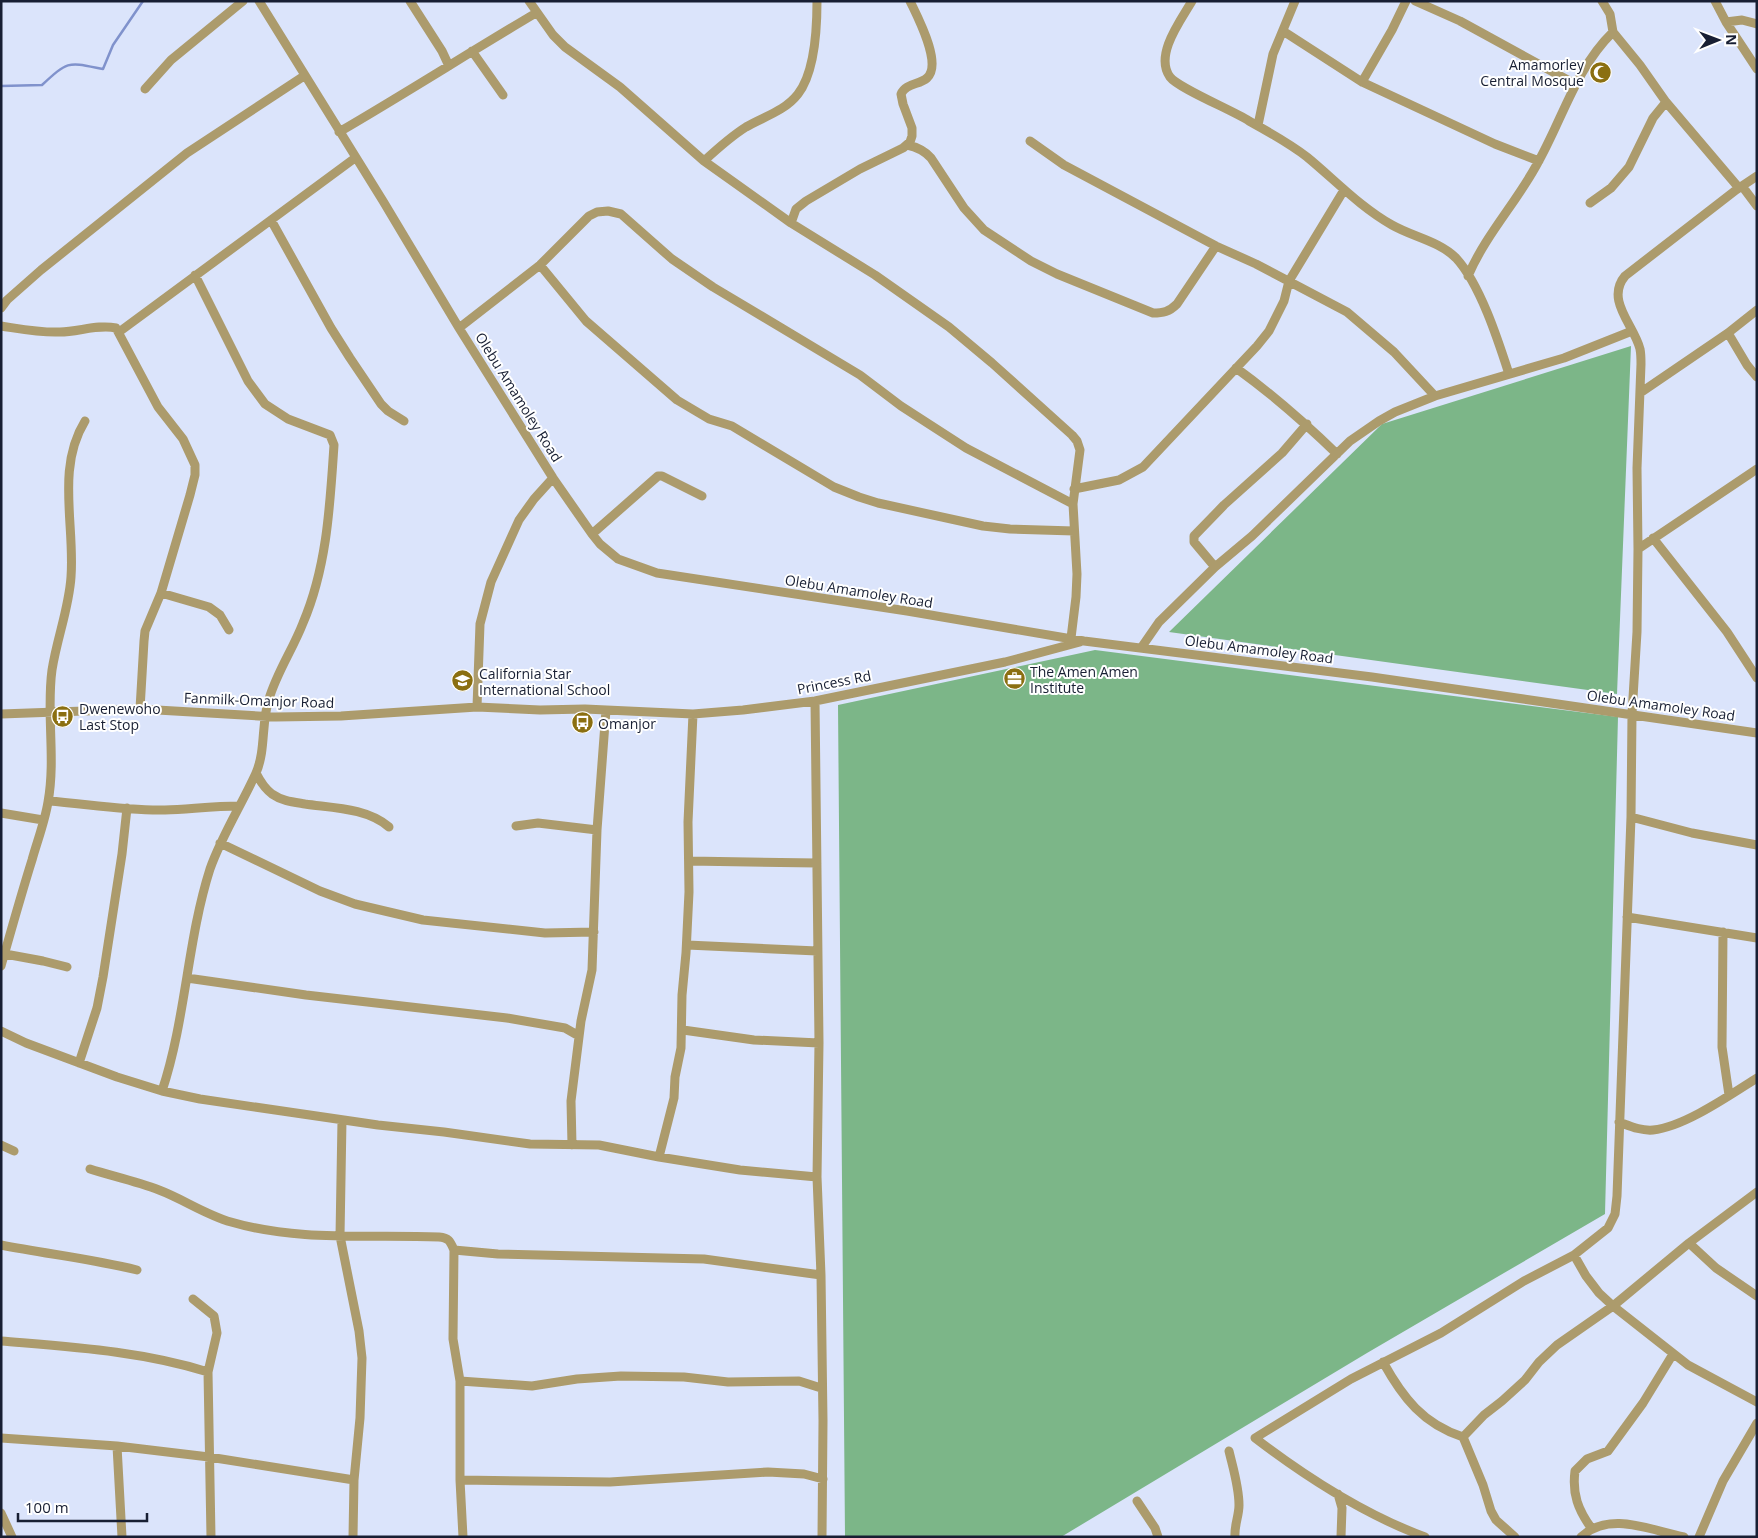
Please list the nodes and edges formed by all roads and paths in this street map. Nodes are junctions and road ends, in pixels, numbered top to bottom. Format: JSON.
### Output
{"nodes":[{"id":1,"x":243,"y":1,"type":"edge"},
{"id":2,"x":259,"y":1,"type":"edge"},
{"id":3,"x":410,"y":1,"type":"edge"},
{"id":4,"x":529,"y":1,"type":"edge"},
{"id":5,"x":817,"y":1,"type":"edge"},
{"id":6,"x":910,"y":1,"type":"edge"},
{"id":7,"x":1192,"y":1,"type":"edge"},
{"id":8,"x":1295,"y":1,"type":"edge"},
{"id":9,"x":1406,"y":1,"type":"edge"},
{"id":10,"x":1415,"y":1,"type":"edge"},
{"id":11,"x":1602,"y":1,"type":"edge"},
{"id":12,"x":1715,"y":1,"type":"edge"},
{"id":13,"x":536,"y":13,"type":"junction"},
{"id":14,"x":1726,"y":22,"type":"junction"},
{"id":15,"x":1757,"y":24,"type":"edge"},
{"id":16,"x":1283,"y":31,"type":"junction"},
{"id":17,"x":1614,"y":32,"type":"junction"},
{"id":18,"x":472,"y":51,"type":"junction"},
{"id":19,"x":449,"y":66,"type":"junction"},
{"id":20,"x":1757,"y":69,"type":"edge"},
{"id":21,"x":304,"y":76,"type":"junction"},
{"id":22,"x":1362,"y":82,"type":"junction"},
{"id":23,"x":1575,"y":84,"type":"junction"},
{"id":24,"x":145,"y":89,"type":"dead end"},
{"id":25,"x":503,"y":95,"type":"dead end"},
{"id":26,"x":1666,"y":102,"type":"junction"},
{"id":27,"x":1258,"y":125,"type":"junction"},
{"id":28,"x":340,"y":132,"type":"junction"},
{"id":29,"x":1030,"y":141,"type":"dead end"},
{"id":30,"x":908,"y":145,"type":"junction"},
{"id":31,"x":355,"y":158,"type":"junction"},
{"id":32,"x":704,"y":161,"type":"junction"},
{"id":33,"x":1539,"y":161,"type":"junction"},
{"id":34,"x":1757,"y":176,"type":"edge"},
{"id":35,"x":1740,"y":187,"type":"junction"},
{"id":36,"x":1344,"y":190,"type":"junction"},
{"id":37,"x":1590,"y":203,"type":"dead end"},
{"id":38,"x":1757,"y":206,"type":"edge"},
{"id":39,"x":271,"y":220,"type":"junction"},
{"id":40,"x":791,"y":223,"type":"junction"},
{"id":41,"x":1216,"y":246,"type":"junction"},
{"id":42,"x":540,"y":265,"type":"junction"},
{"id":43,"x":195,"y":275,"type":"junction"},
{"id":44,"x":1468,"y":276,"type":"junction"},
{"id":45,"x":1289,"y":281,"type":"junction"},
{"id":46,"x":1,"y":308,"type":"edge"},
{"id":47,"x":1757,"y":310,"type":"edge"},
{"id":48,"x":1,"y":326,"type":"edge"},
{"id":49,"x":459,"y":328,"type":"junction"},
{"id":50,"x":1632,"y":331,"type":"junction"},
{"id":51,"x":119,"y":332,"type":"junction"},
{"id":52,"x":1728,"y":333,"type":"junction"},
{"id":53,"x":1236,"y":368,"type":"junction"},
{"id":54,"x":1509,"y":374,"type":"junction"},
{"id":55,"x":1757,"y":377,"type":"edge"},
{"id":56,"x":1640,"y":393,"type":"junction"},
{"id":57,"x":1435,"y":396,"type":"junction"},
{"id":58,"x":85,"y":421,"type":"dead end"},
{"id":59,"x":404,"y":421,"type":"dead end"},
{"id":60,"x":1307,"y":424,"type":"junction"},
{"id":61,"x":1337,"y":454,"type":"junction"},
{"id":62,"x":1757,"y":468,"type":"edge"},
{"id":63,"x":554,"y":478,"type":"junction"},
{"id":64,"x":1074,"y":489,"type":"junction"},
{"id":65,"x":702,"y":496,"type":"dead end"},
{"id":66,"x":1073,"y":504,"type":"junction"},
{"id":67,"x":1074,"y":531,"type":"junction"},
{"id":68,"x":592,"y":534,"type":"junction"},
{"id":69,"x":1653,"y":538,"type":"junction"},
{"id":70,"x":1638,"y":549,"type":"junction"},
{"id":71,"x":1215,"y":567,"type":"junction"},
{"id":72,"x":162,"y":593,"type":"junction"},
{"id":73,"x":229,"y":630,"type":"dead end"},
{"id":74,"x":1071,"y":638,"type":"junction"},
{"id":75,"x":1084,"y":641,"type":"junction"},
{"id":76,"x":1141,"y":648,"type":"junction"},
{"id":77,"x":1757,"y":678,"type":"edge"},
{"id":78,"x":815,"y":701,"type":"junction"},
{"id":79,"x":477,"y":707,"type":"junction"},
{"id":80,"x":140,"y":709,"type":"junction"},
{"id":81,"x":606,"y":710,"type":"junction"},
{"id":82,"x":51,"y":711,"type":"junction"},
{"id":83,"x":1,"y":714,"type":"edge"},
{"id":84,"x":693,"y":714,"type":"junction"},
{"id":85,"x":1632,"y":714,"type":"junction"},
{"id":86,"x":265,"y":716,"type":"junction"},
{"id":87,"x":1757,"y":733,"type":"edge"},
{"id":88,"x":256,"y":773,"type":"junction"},
{"id":89,"x":49,"y":801,"type":"junction"},
{"id":90,"x":239,"y":806,"type":"junction"},
{"id":91,"x":126,"y":808,"type":"junction"},
{"id":92,"x":1,"y":813,"type":"edge"},
{"id":93,"x":1630,"y":817,"type":"junction"},
{"id":94,"x":43,"y":820,"type":"junction"},
{"id":95,"x":516,"y":826,"type":"dead end"},
{"id":96,"x":389,"y":827,"type":"dead end"},
{"id":97,"x":597,"y":830,"type":"junction"},
{"id":98,"x":220,"y":843,"type":"junction"},
{"id":99,"x":1757,"y":845,"type":"edge"},
{"id":100,"x":689,"y":861,"type":"junction"},
{"id":101,"x":817,"y":863,"type":"junction"},
{"id":102,"x":1627,"y":917,"type":"junction"},
{"id":103,"x":594,"y":932,"type":"junction"},
{"id":104,"x":1723,"y":932,"type":"junction"},
{"id":105,"x":1757,"y":938,"type":"edge"},
{"id":106,"x":687,"y":946,"type":"junction"},
{"id":107,"x":818,"y":951,"type":"junction"},
{"id":108,"x":5,"y":954,"type":"junction"},
{"id":109,"x":1,"y":966,"type":"edge"},
{"id":110,"x":67,"y":967,"type":"dead end"},
{"id":111,"x":187,"y":978,"type":"junction"},
{"id":112,"x":682,"y":1030,"type":"junction"},
{"id":113,"x":1,"y":1031,"type":"edge"},
{"id":114,"x":579,"y":1036,"type":"junction"},
{"id":115,"x":819,"y":1043,"type":"junction"},
{"id":116,"x":79,"y":1063,"type":"junction"},
{"id":117,"x":1757,"y":1078,"type":"edge"},
{"id":118,"x":162,"y":1091,"type":"junction"},
{"id":119,"x":1729,"y":1095,"type":"junction"},
{"id":120,"x":342,"y":1120,"type":"junction"},
{"id":121,"x":1619,"y":1122,"type":"junction"},
{"id":122,"x":1,"y":1145,"type":"edge"},
{"id":123,"x":572,"y":1145,"type":"junction"},
{"id":124,"x":14,"y":1151,"type":"dead end"},
{"id":125,"x":659,"y":1158,"type":"junction"},
{"id":126,"x":90,"y":1169,"type":"dead end"},
{"id":127,"x":817,"y":1177,"type":"junction"},
{"id":128,"x":1757,"y":1192,"type":"edge"},
{"id":129,"x":340,"y":1236,"type":"junction"},
{"id":130,"x":1689,"y":1243,"type":"junction"},
{"id":131,"x":1,"y":1245,"type":"edge"},
{"id":132,"x":454,"y":1250,"type":"junction"},
{"id":133,"x":1574,"y":1255,"type":"junction"},
{"id":134,"x":138,"y":1270,"type":"dead end"},
{"id":135,"x":821,"y":1275,"type":"junction"},
{"id":136,"x":1757,"y":1296,"type":"edge"},
{"id":137,"x":193,"y":1299,"type":"dead end"},
{"id":138,"x":1613,"y":1306,"type":"junction"},
{"id":139,"x":1,"y":1341,"type":"edge"},
{"id":140,"x":1674,"y":1354,"type":"junction"},
{"id":141,"x":1383,"y":1362,"type":"junction"},
{"id":142,"x":208,"y":1372,"type":"junction"},
{"id":143,"x":460,"y":1381,"type":"junction"},
{"id":144,"x":821,"y":1388,"type":"junction"},
{"id":145,"x":1757,"y":1402,"type":"edge"},
{"id":146,"x":1757,"y":1423,"type":"edge"},
{"id":147,"x":1,"y":1438,"type":"edge"},
{"id":148,"x":1463,"y":1438,"type":"junction"},
{"id":149,"x":117,"y":1446,"type":"junction"},
{"id":150,"x":1229,"y":1451,"type":"dead end"},
{"id":151,"x":209,"y":1457,"type":"junction"},
{"id":152,"x":823,"y":1479,"type":"junction"},
{"id":153,"x":354,"y":1480,"type":"junction"},
{"id":154,"x":460,"y":1480,"type":"junction"},
{"id":155,"x":1338,"y":1494,"type":"junction"},
{"id":156,"x":1137,"y":1501,"type":"dead end"},
{"id":157,"x":1,"y":1513,"type":"edge"},
{"id":158,"x":1592,"y":1529,"type":"junction"},
{"id":159,"x":1511,"y":1536,"type":"edge"},
{"id":160,"x":12,"y":1537,"type":"edge"},
{"id":161,"x":122,"y":1537,"type":"edge"},
{"id":162,"x":212,"y":1537,"type":"edge"},
{"id":163,"x":354,"y":1537,"type":"edge"},
{"id":164,"x":463,"y":1537,"type":"edge"},
{"id":165,"x":822,"y":1537,"type":"edge"},
{"id":166,"x":1158,"y":1537,"type":"edge"},
{"id":167,"x":1235,"y":1537,"type":"edge"},
{"id":168,"x":1341,"y":1537,"type":"edge"},
{"id":169,"x":1425,"y":1537,"type":"edge"},
{"id":170,"x":1581,"y":1537,"type":"edge"},
{"id":171,"x":1684,"y":1537,"type":"edge"},
{"id":172,"x":1699,"y":1537,"type":"edge"}],
"edges":[{"from":1,"to":24,"type":"street"},
{"from":2,"to":21,"type":"street","name":"Olebu Amamoley Road"},
{"from":3,"to":19,"type":"street"},
{"from":4,"to":13,"type":"street"},
{"from":5,"to":32,"type":"street"},
{"from":6,"to":30,"type":"street"},
{"from":7,"to":27,"type":"street"},
{"from":8,"to":16,"type":"street"},
{"from":9,"to":22,"type":"street"},
{"from":10,"to":23,"type":"street"},
{"from":11,"to":17,"type":"street"},
{"from":12,"to":14,"type":"street"},
{"from":13,"to":18,"type":"street"},
{"from":13,"to":32,"type":"street"},
{"from":14,"to":15,"type":"street"},
{"from":14,"to":20,"type":"street"},
{"from":16,"to":22,"type":"street"},
{"from":16,"to":27,"type":"street"},
{"from":17,"to":23,"type":"street"},
{"from":17,"to":26,"type":"street"},
{"from":18,"to":19,"type":"street"},
{"from":18,"to":25,"type":"street"},
{"from":19,"to":28,"type":"street"},
{"from":21,"to":28,"type":"street","name":"Olebu Amamoley Road"},
{"from":21,"to":46,"type":"street"},
{"from":22,"to":33,"type":"street"},
{"from":23,"to":33,"type":"street"},
{"from":26,"to":35,"type":"street"},
{"from":26,"to":37,"type":"street"},
{"from":27,"to":36,"type":"street"},
{"from":28,"to":31,"type":"street","name":"Olebu Amamoley Road"},
{"from":29,"to":41,"type":"street"},
{"from":30,"to":40,"type":"street"},
{"from":30,"to":41,"type":"street"},
{"from":31,"to":39,"type":"street"},
{"from":31,"to":49,"type":"street","name":"Olebu Amamoley Road"},
{"from":32,"to":40,"type":"street"},
{"from":33,"to":44,"type":"street"},
{"from":34,"to":35,"type":"street"},
{"from":35,"to":38,"type":"street"},
{"from":35,"to":50,"type":"street"},
{"from":36,"to":44,"type":"street"},
{"from":36,"to":45,"type":"street"},
{"from":39,"to":43,"type":"street"},
{"from":39,"to":59,"type":"street"},
{"from":40,"to":64,"type":"street"},
{"from":41,"to":45,"type":"street"},
{"from":42,"to":49,"type":"street"},
{"from":42,"to":66,"type":"street"},
{"from":42,"to":67,"type":"street"},
{"from":43,"to":51,"type":"street"},
{"from":43,"to":86,"type":"street"},
{"from":44,"to":54,"type":"street"},
{"from":45,"to":53,"type":"street"},
{"from":45,"to":57,"type":"street"},
{"from":47,"to":52,"type":"street"},
{"from":48,"to":51,"type":"street"},
{"from":49,"to":63,"type":"street","name":"Olebu Amamoley Road"},
{"from":50,"to":54,"type":"street"},
{"from":50,"to":56,"type":"street"},
{"from":51,"to":72,"type":"street"},
{"from":52,"to":55,"type":"street"},
{"from":52,"to":56,"type":"street"},
{"from":53,"to":60,"type":"street"},
{"from":53,"to":64,"type":"street"},
{"from":54,"to":57,"type":"street"},
{"from":56,"to":70,"type":"street"},
{"from":57,"to":61,"type":"street"},
{"from":58,"to":82,"type":"street"},
{"from":60,"to":61,"type":"street"},
{"from":60,"to":71,"type":"street"},
{"from":61,"to":71,"type":"street"},
{"from":62,"to":69,"type":"street"},
{"from":63,"to":68,"type":"street","name":"Olebu Amamoley Road"},
{"from":63,"to":79,"type":"street"},
{"from":64,"to":66,"type":"street"},
{"from":65,"to":68,"type":"street"},
{"from":66,"to":67,"type":"street"},
{"from":67,"to":74,"type":"street"},
{"from":68,"to":74,"type":"street","name":"Olebu Amamoley Road"},
{"from":69,"to":70,"type":"street"},
{"from":69,"to":77,"type":"street"},
{"from":70,"to":85,"type":"street"},
{"from":71,"to":76,"type":"street"},
{"from":72,"to":73,"type":"street"},
{"from":72,"to":80,"type":"street"},
{"from":74,"to":75,"type":"street","name":"Olebu Amamoley Road"},
{"from":75,"to":76,"type":"street","name":"Olebu Amamoley Road"},
{"from":75,"to":78,"type":"street","name":"Princess Rd"},
{"from":76,"to":85,"type":"street","name":"Olebu Amamoley Road"},
{"from":78,"to":84,"type":"street","name":"Princess Rd"},
{"from":78,"to":101,"type":"street"},
{"from":79,"to":81,"type":"street","name":"Princess Rd"},
{"from":79,"to":86,"type":"street","name":"Fanmilk-Omanjor Road"},
{"from":80,"to":82,"type":"street","name":"Fanmilk-Omanjor Road"},
{"from":80,"to":86,"type":"street","name":"Fanmilk-Omanjor Road"},
{"from":81,"to":84,"type":"street","name":"Princess Rd"},
{"from":81,"to":97,"type":"street"},
{"from":82,"to":83,"type":"street","name":"Fanmilk-Omanjor Road"},
{"from":82,"to":89,"type":"street"},
{"from":84,"to":100,"type":"street"},
{"from":85,"to":87,"type":"street","name":"Olebu Amamoley Road"},
{"from":85,"to":93,"type":"street"},
{"from":86,"to":88,"type":"street"},
{"from":88,"to":90,"type":"street"},
{"from":88,"to":96,"type":"street"},
{"from":89,"to":91,"type":"street"},
{"from":89,"to":94,"type":"street"},
{"from":90,"to":91,"type":"street"},
{"from":90,"to":98,"type":"street"},
{"from":91,"to":116,"type":"street"},
{"from":92,"to":94,"type":"street"},
{"from":93,"to":99,"type":"street"},
{"from":93,"to":102,"type":"street"},
{"from":94,"to":108,"type":"street"},
{"from":95,"to":97,"type":"street"},
{"from":97,"to":103,"type":"street"},
{"from":98,"to":103,"type":"street"},
{"from":98,"to":111,"type":"street"},
{"from":100,"to":101,"type":"street"},
{"from":100,"to":106,"type":"street"},
{"from":101,"to":107,"type":"street"},
{"from":102,"to":104,"type":"street"},
{"from":102,"to":121,"type":"street"},
{"from":103,"to":114,"type":"street"},
{"from":104,"to":105,"type":"street"},
{"from":104,"to":119,"type":"street"},
{"from":106,"to":107,"type":"street"},
{"from":106,"to":112,"type":"street"},
{"from":107,"to":115,"type":"street"},
{"from":108,"to":109,"type":"street"},
{"from":108,"to":110,"type":"street"},
{"from":111,"to":114,"type":"street"},
{"from":111,"to":118,"type":"street"},
{"from":112,"to":115,"type":"street"},
{"from":112,"to":125,"type":"street"},
{"from":113,"to":116,"type":"street"},
{"from":114,"to":123,"type":"street"},
{"from":115,"to":127,"type":"street"},
{"from":116,"to":118,"type":"street"},
{"from":117,"to":119,"type":"street"},
{"from":118,"to":120,"type":"street"},
{"from":119,"to":121,"type":"street"},
{"from":120,"to":123,"type":"street"},
{"from":120,"to":129,"type":"street"},
{"from":121,"to":133,"type":"street"},
{"from":122,"to":124,"type":"street"},
{"from":123,"to":125,"type":"street"},
{"from":125,"to":127,"type":"street"},
{"from":126,"to":129,"type":"street"},
{"from":127,"to":135,"type":"street"},
{"from":128,"to":130,"type":"street"},
{"from":129,"to":132,"type":"street"},
{"from":129,"to":153,"type":"street"},
{"from":130,"to":136,"type":"street"},
{"from":130,"to":138,"type":"street"},
{"from":131,"to":134,"type":"street"},
{"from":132,"to":135,"type":"street"},
{"from":132,"to":143,"type":"street"},
{"from":133,"to":138,"type":"street"},
{"from":133,"to":141,"type":"street"},
{"from":135,"to":144,"type":"street"},
{"from":137,"to":142,"type":"street"},
{"from":138,"to":140,"type":"street"},
{"from":138,"to":148,"type":"street"},
{"from":139,"to":142,"type":"street"},
{"from":140,"to":145,"type":"street"},
{"from":140,"to":158,"type":"street"},
{"from":141,"to":148,"type":"street"},
{"from":141,"to":155,"type":"street"},
{"from":142,"to":151,"type":"street"},
{"from":143,"to":144,"type":"street"},
{"from":143,"to":154,"type":"street"},
{"from":144,"to":152,"type":"street"},
{"from":146,"to":172,"type":"street"},
{"from":147,"to":149,"type":"street"},
{"from":148,"to":159,"type":"street"},
{"from":149,"to":151,"type":"street"},
{"from":149,"to":161,"type":"street"},
{"from":150,"to":167,"type":"street"},
{"from":151,"to":153,"type":"street"},
{"from":151,"to":162,"type":"street"},
{"from":152,"to":154,"type":"street"},
{"from":152,"to":165,"type":"street"},
{"from":153,"to":163,"type":"street"},
{"from":154,"to":164,"type":"street"},
{"from":155,"to":168,"type":"street"},
{"from":155,"to":169,"type":"street"},
{"from":156,"to":166,"type":"street"},
{"from":157,"to":160,"type":"street"},
{"from":158,"to":170,"type":"street"},
{"from":158,"to":171,"type":"street"}]}
